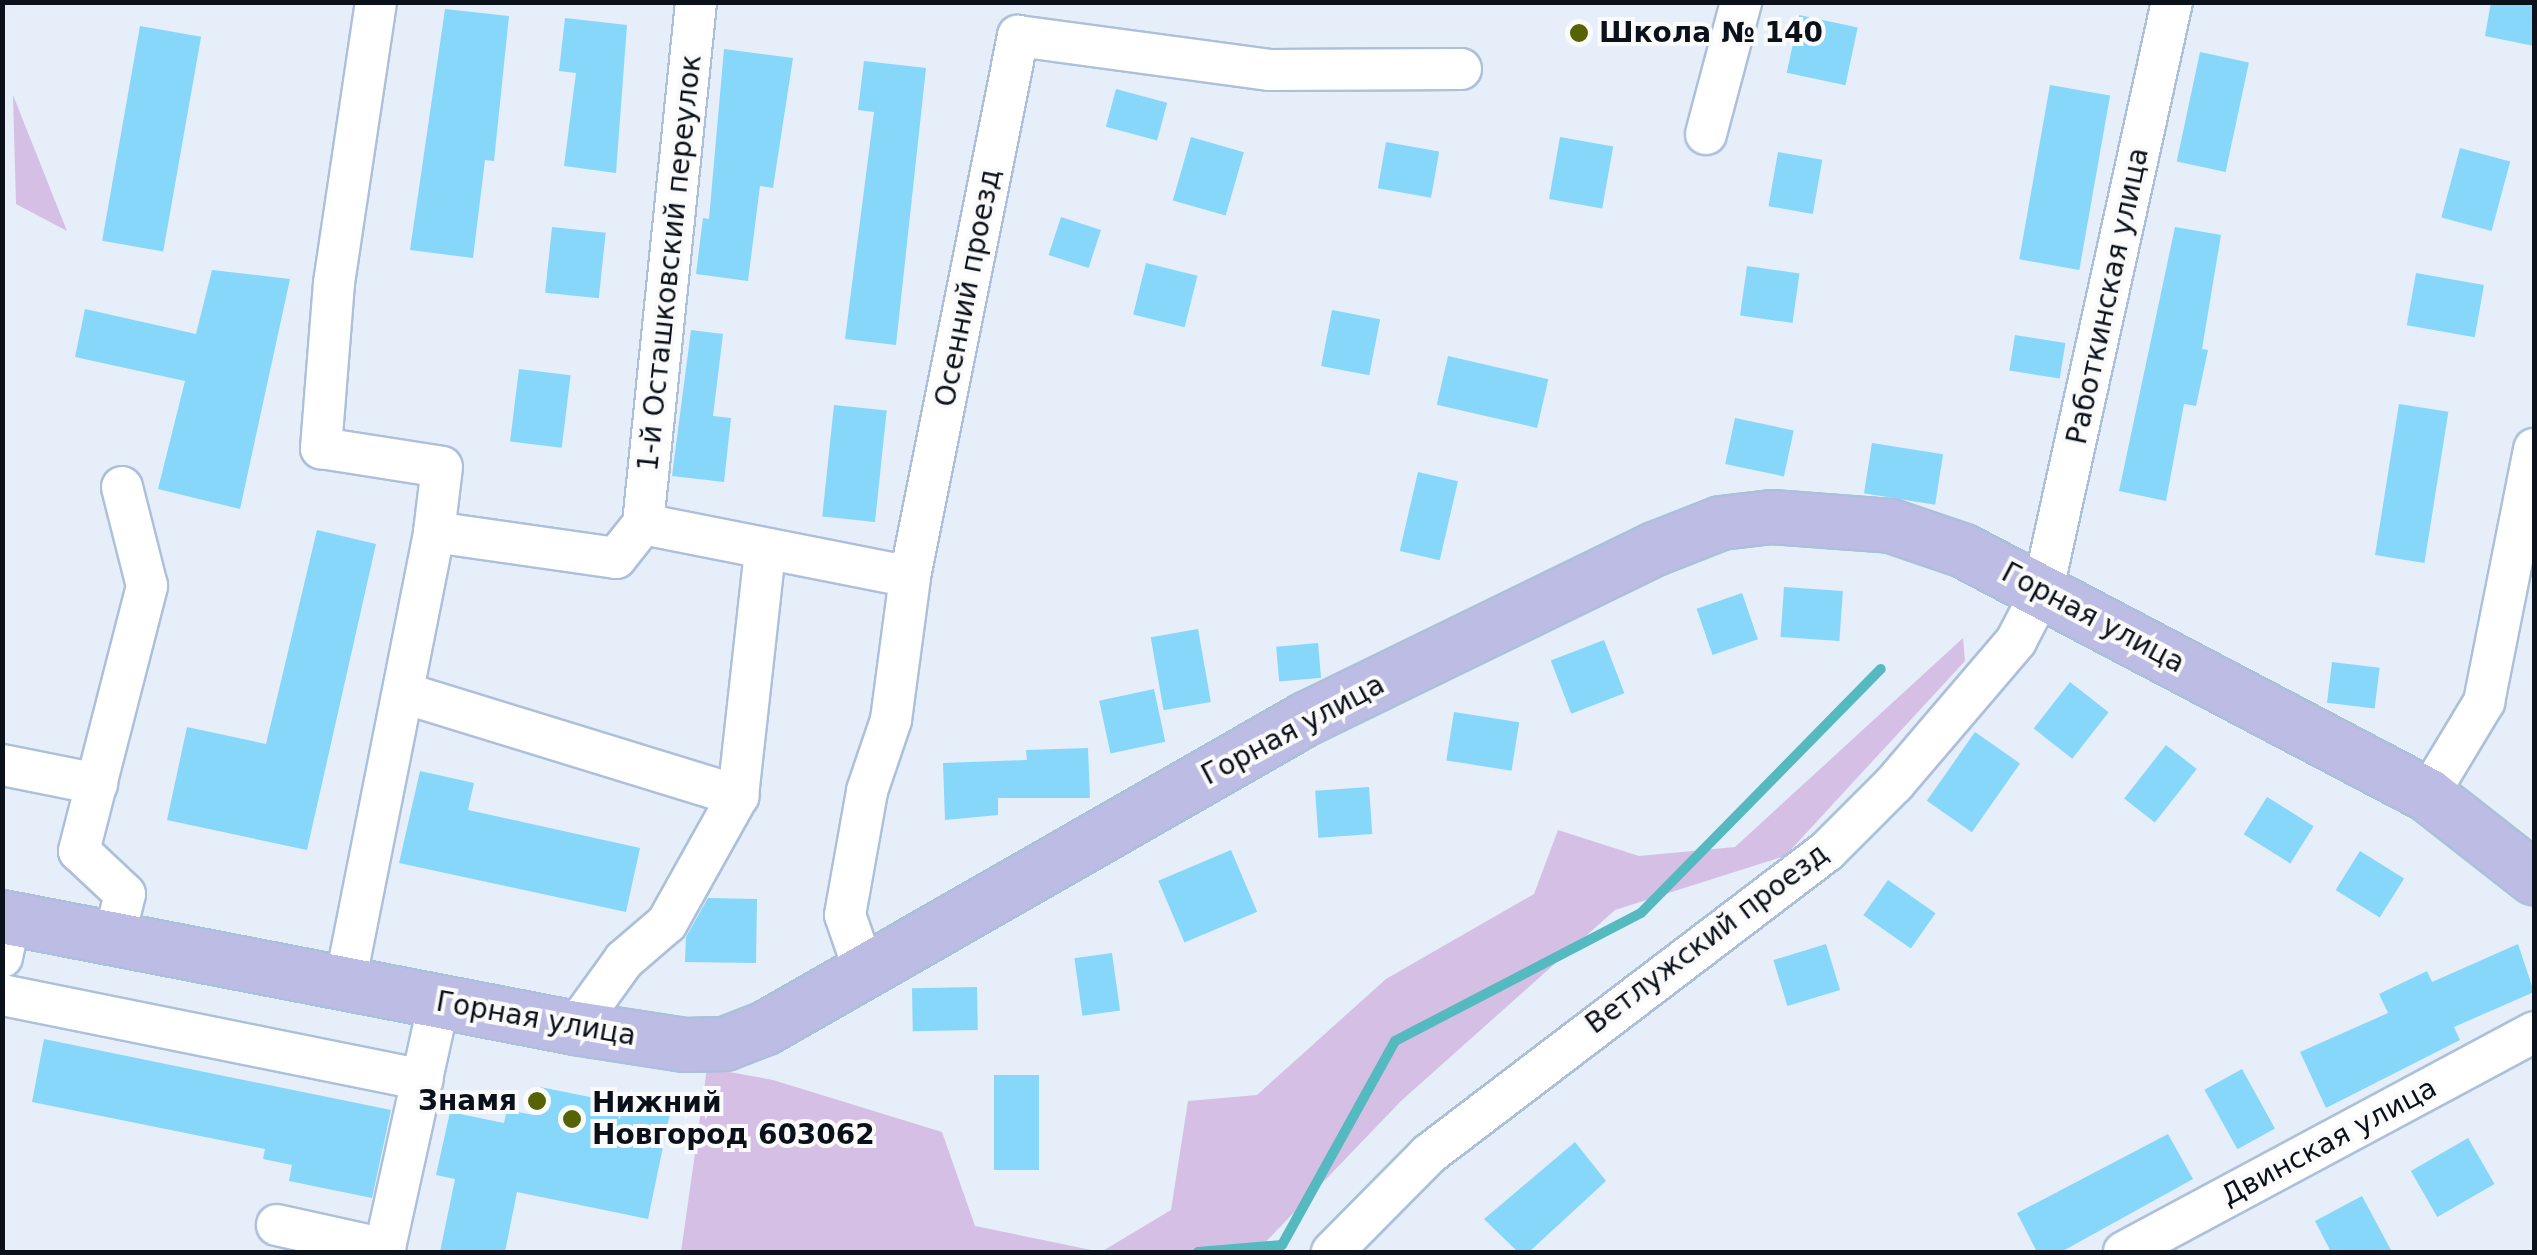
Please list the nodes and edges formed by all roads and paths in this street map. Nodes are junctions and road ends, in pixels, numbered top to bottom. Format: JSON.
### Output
{"nodes":[{"id":1,"x":376,"y":2,"type":"edge"},
{"id":2,"x":696,"y":2,"type":"edge"},
{"id":3,"x":1741,"y":2,"type":"edge"},
{"id":4,"x":2172,"y":2,"type":"edge"},
{"id":5,"x":1014,"y":19,"type":"edge"},
{"id":6,"x":1461,"y":69,"type":"dead end"},
{"id":7,"x":1706,"y":134,"type":"dead end"},
{"id":8,"x":2534,"y":449,"type":"edge"},
{"id":9,"x":122,"y":487,"type":"dead end"},
{"id":10,"x":643,"y":524,"type":"junction"},
{"id":11,"x":434,"y":532,"type":"junction"},
{"id":12,"x":766,"y":551,"type":"junction"},
{"id":13,"x":910,"y":577,"type":"junction"},
{"id":14,"x":2043,"y":589,"type":"junction"},
{"id":15,"x":404,"y":692,"type":"junction"},
{"id":16,"x":2,"y":765,"type":"edge"},
{"id":17,"x":96,"y":784,"type":"junction"},
{"id":18,"x":2428,"y":795,"type":"junction"},
{"id":19,"x":738,"y":796,"type":"junction"},
{"id":20,"x":2534,"y":878,"type":"edge"},
{"id":21,"x":5,"y":931,"type":"edge"},
{"id":22,"x":114,"y":938,"type":"junction"},
{"id":23,"x":865,"y":973,"type":"junction"},
{"id":24,"x":345,"y":983,"type":"junction"},
{"id":25,"x":2,"y":995,"type":"edge"},
{"id":26,"x":439,"y":1001,"type":"junction"},
{"id":27,"x":575,"y":1028,"type":"junction"},
{"id":28,"x":2534,"y":1032,"type":"edge"},
{"id":29,"x":422,"y":1080,"type":"junction"},
{"id":30,"x":277,"y":1225,"type":"dead end"},
{"id":31,"x":385,"y":1251,"type":"edge"},
{"id":32,"x":1332,"y":1252,"type":"edge"},
{"id":33,"x":2124,"y":1252,"type":"edge"}],
"edges":[{"from":1,"to":11,"type":"street"},
{"from":2,"to":10,"type":"street","name":"1-й Осташковский переулок"},
{"from":3,"to":7,"type":"street"},
{"from":4,"to":14,"type":"street","name":"Работкинская улица"},
{"from":5,"to":6,"type":"street","name":"Осенний проезд"},
{"from":5,"to":13,"type":"street","name":"Осенний проезд"},
{"from":8,"to":18,"type":"street"},
{"from":9,"to":17,"type":"street"},
{"from":10,"to":11,"type":"street"},
{"from":10,"to":12,"type":"street"},
{"from":11,"to":15,"type":"street"},
{"from":12,"to":13,"type":"street"},
{"from":12,"to":19,"type":"street"},
{"from":13,"to":23,"type":"street","name":"Осенний проезд"},
{"from":14,"to":18,"type":"main road","name":"Горная улица"},
{"from":14,"to":23,"type":"main road","name":"Горная улица"},
{"from":14,"to":32,"type":"street","name":"Ветлужский проезд"},
{"from":15,"to":19,"type":"street"},
{"from":15,"to":24,"type":"street"},
{"from":16,"to":17,"type":"street"},
{"from":17,"to":22,"type":"street"},
{"from":18,"to":20,"type":"main road","name":"Горная улица"},
{"from":19,"to":27,"type":"street"},
{"from":21,"to":22,"type":"main road","name":"Горная улица"},
{"from":22,"to":24,"type":"main road","name":"Горная улица"},
{"from":23,"to":27,"type":"main road","name":"Горная улица"},
{"from":24,"to":26,"type":"main road","name":"Горная улица"},
{"from":25,"to":29,"type":"street"},
{"from":26,"to":27,"type":"main road","name":"Горная улица"},
{"from":26,"to":29,"type":"street"},
{"from":28,"to":33,"type":"street","name":"Двинская улица"},
{"from":29,"to":31,"type":"street"},
{"from":30,"to":31,"type":"street"}]}
